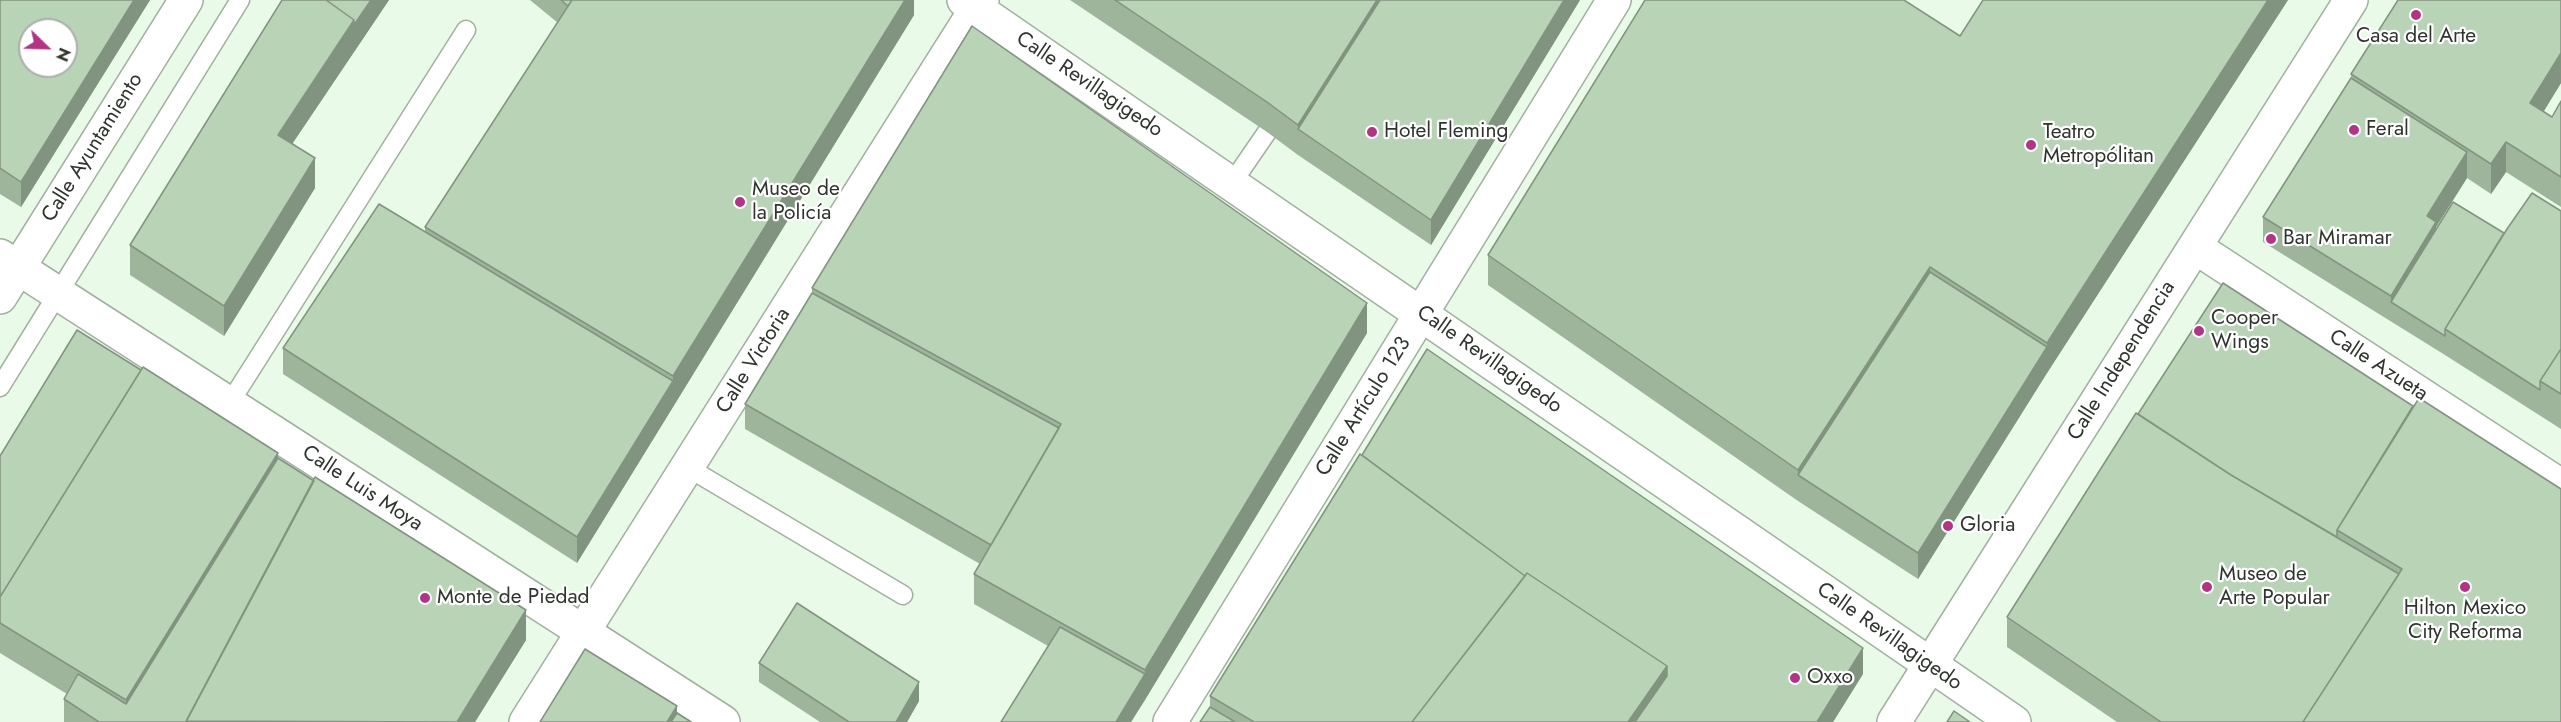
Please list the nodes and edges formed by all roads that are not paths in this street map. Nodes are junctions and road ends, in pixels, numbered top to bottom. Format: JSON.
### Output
{"nodes":[{"id":1,"x":186,"y":0,"type":"edge"},
{"id":2,"x":240,"y":0,"type":"edge"},
{"id":3,"x":1614,"y":0,"type":"edge"},
{"id":4,"x":2351,"y":0,"type":"edge"},
{"id":5,"x":974,"y":3,"type":"edge"},
{"id":6,"x":466,"y":30,"type":"dead end"},
{"id":7,"x":1267,"y":132,"type":"edge"},
{"id":8,"x":1232,"y":183,"type":"junction"},
{"id":9,"x":2195,"y":247,"type":"junction"},
{"id":10,"x":9,"y":262,"type":"edge"},
{"id":11,"x":58,"y":294,"type":"junction"},
{"id":12,"x":0,"y":297,"type":"edge"},
{"id":13,"x":1422,"y":314,"type":"junction"},
{"id":14,"x":0,"y":387,"type":"edge"},
{"id":15,"x":229,"y":404,"type":"junction"},
{"id":16,"x":687,"y":467,"type":"junction"},
{"id":17,"x":2561,"y":486,"type":"edge"},
{"id":18,"x":903,"y":595,"type":"dead end"},
{"id":19,"x":583,"y":632,"type":"junction"},
{"id":20,"x":1929,"y":664,"type":"junction"},
{"id":21,"x":526,"y":722,"type":"edge"},
{"id":22,"x":723,"y":722,"type":"edge"},
{"id":23,"x":1170,"y":722,"type":"edge"},
{"id":24,"x":1894,"y":722,"type":"edge"},
{"id":25,"x":2014,"y":722,"type":"edge"}],
"edges":[{"from":1,"to":10,"type":"street","name":"Calle Ayuntamiento"},
{"from":2,"to":11,"type":"lane"},
{"from":3,"to":13,"type":"street","name":"Calle Artículo 123"},
{"from":4,"to":9,"type":"street","name":"Calle Independencia"},
{"from":5,"to":8,"type":"street","name":"Calle Revillagigedo"},
{"from":5,"to":16,"type":"street","name":"Calle Victoria"},
{"from":6,"to":15,"type":"lane"},
{"from":7,"to":8,"type":"lane"},
{"from":8,"to":13,"type":"street","name":"Calle Revillagigedo"},
{"from":9,"to":17,"type":"street","name":"Calle Azueta"},
{"from":9,"to":20,"type":"street","name":"Calle Independencia"},
{"from":10,"to":11,"type":"street","name":"Calle Luis Moya"},
{"from":10,"to":12,"type":"street","name":"Calle Ayuntamiento"},
{"from":11,"to":14,"type":"lane"},
{"from":11,"to":15,"type":"street","name":"Calle Luis Moya"},
{"from":13,"to":20,"type":"street","name":"Calle Revillagigedo"},
{"from":13,"to":23,"type":"street","name":"Calle Artículo 123"},
{"from":15,"to":19,"type":"street","name":"Calle Luis Moya"},
{"from":16,"to":18,"type":"lane"},
{"from":16,"to":19,"type":"street","name":"Calle Victoria"},
{"from":19,"to":21,"type":"street","name":"Calle Victoria"},
{"from":19,"to":22,"type":"street","name":"Calle Luis Moya"},
{"from":20,"to":24,"type":"street","name":"Calle Independencia"},
{"from":20,"to":25,"type":"street","name":"Calle Revillagigedo"}]}
